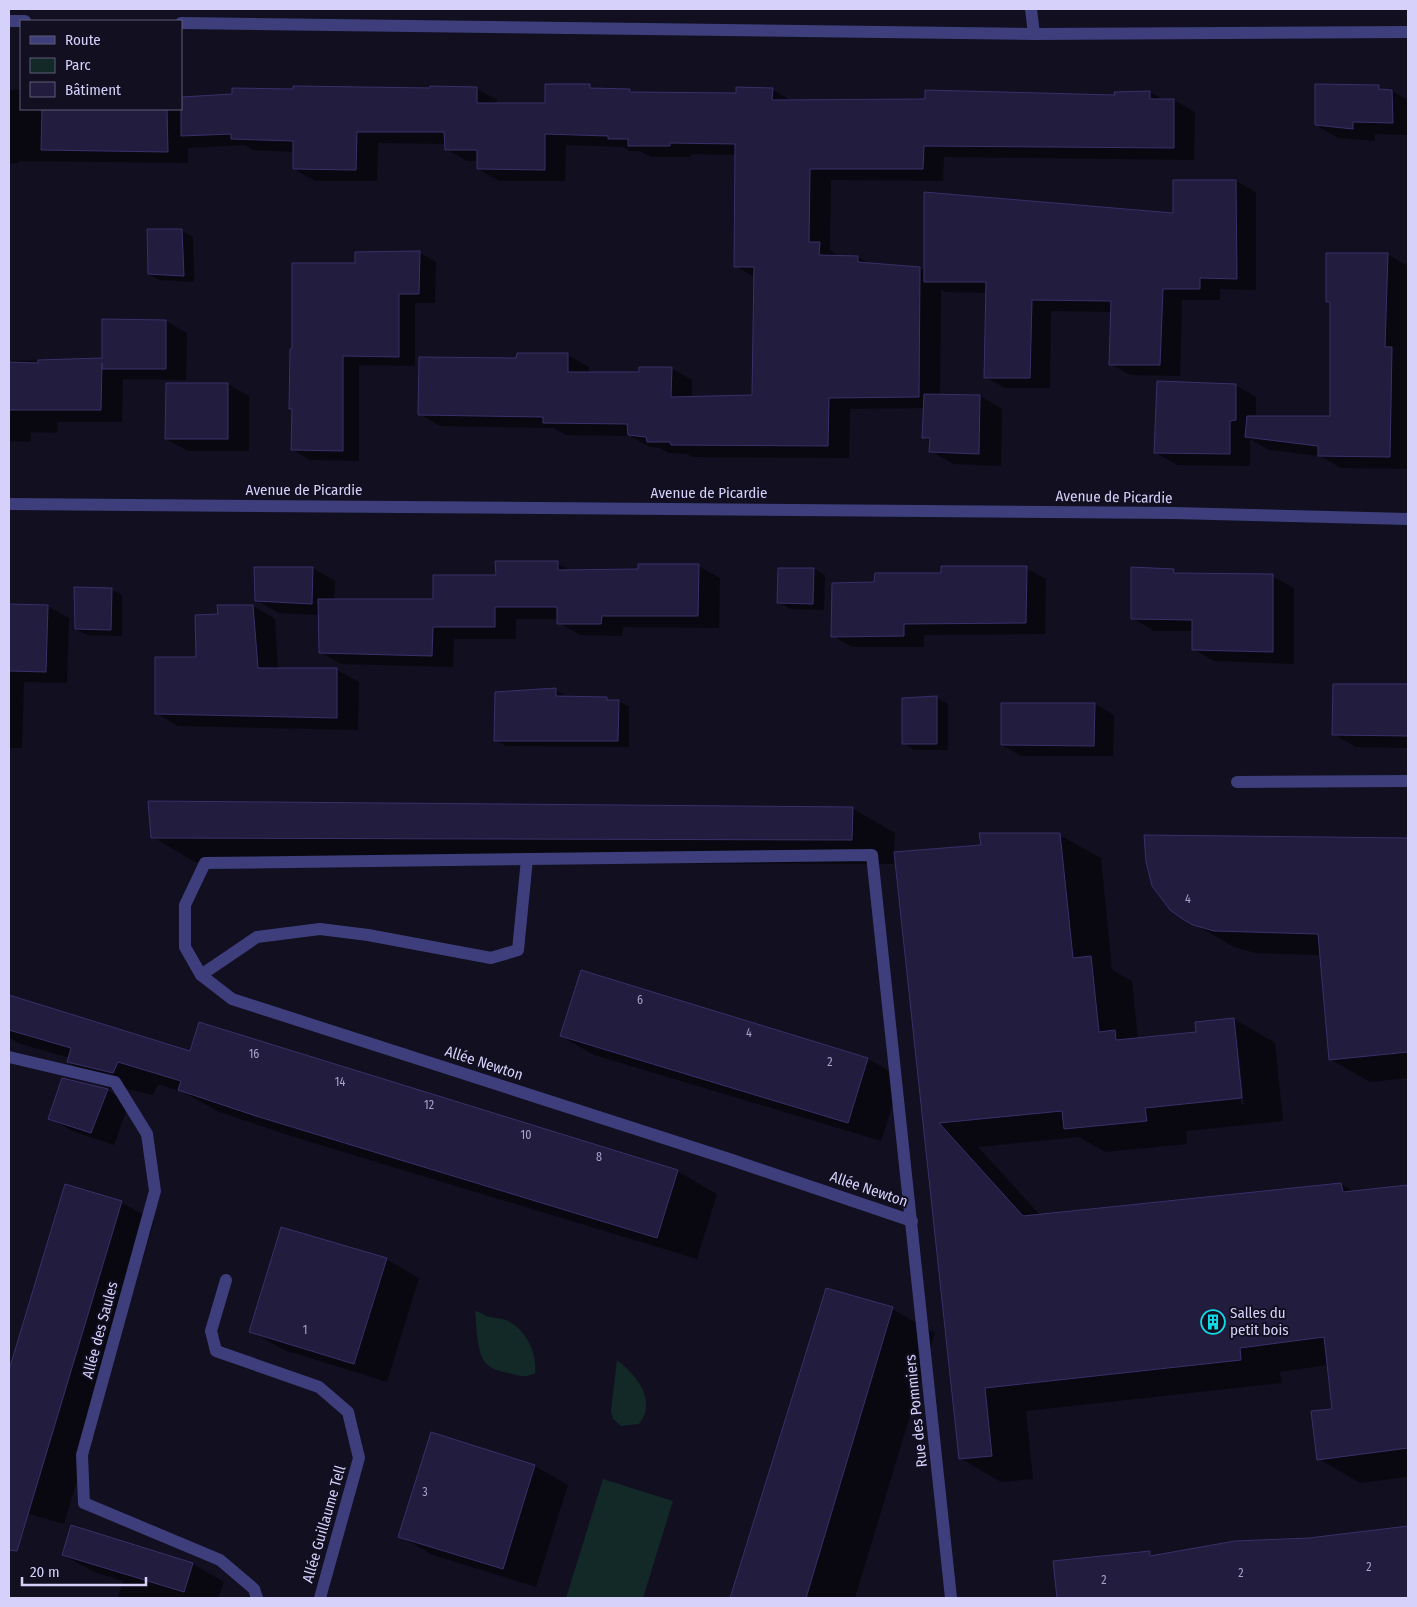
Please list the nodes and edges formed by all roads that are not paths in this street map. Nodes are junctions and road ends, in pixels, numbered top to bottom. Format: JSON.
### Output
{"nodes":[{"id":1,"x":1032,"y":9,"type":"edge"},
{"id":2,"x":182,"y":23,"type":"edge"},
{"id":3,"x":1408,"y":32,"type":"edge"},
{"id":4,"x":1034,"y":34,"type":"junction"},
{"id":5,"x":9,"y":504,"type":"edge"},
{"id":6,"x":1408,"y":519,"type":"edge"},
{"id":7,"x":1408,"y":781,"type":"edge"},
{"id":8,"x":1236,"y":782,"type":"dead end"},
{"id":9,"x":527,"y":859,"type":"junction"},
{"id":10,"x":201,"y":975,"type":"junction"},
{"id":11,"x":9,"y":1057,"type":"edge"},
{"id":12,"x":912,"y":1221,"type":"junction"},
{"id":13,"x":226,"y":1280,"type":"dead end"},
{"id":14,"x":257,"y":1598,"type":"edge"},
{"id":15,"x":320,"y":1598,"type":"edge"},
{"id":16,"x":951,"y":1598,"type":"edge"}],
"edges":[{"from":1,"to":4,"type":"street"},
{"from":2,"to":4,"type":"street"},
{"from":3,"to":4,"type":"street"},
{"from":5,"to":6,"type":"street","name":"Avenue de Picardie"},
{"from":7,"to":8,"type":"street"},
{"from":9,"to":10,"type":"street"},
{"from":9,"to":10,"type":"street","name":"Allée Newton"},
{"from":9,"to":12,"type":"street","name":"Allée Newton"},
{"from":10,"to":12,"type":"street","name":"Allée Newton"},
{"from":11,"to":14,"type":"street","name":"Allée des Saules"},
{"from":12,"to":16,"type":"street","name":"Rue des Pommiers"},
{"from":13,"to":15,"type":"street","name":"Allée Guillaume Tell"}]}
